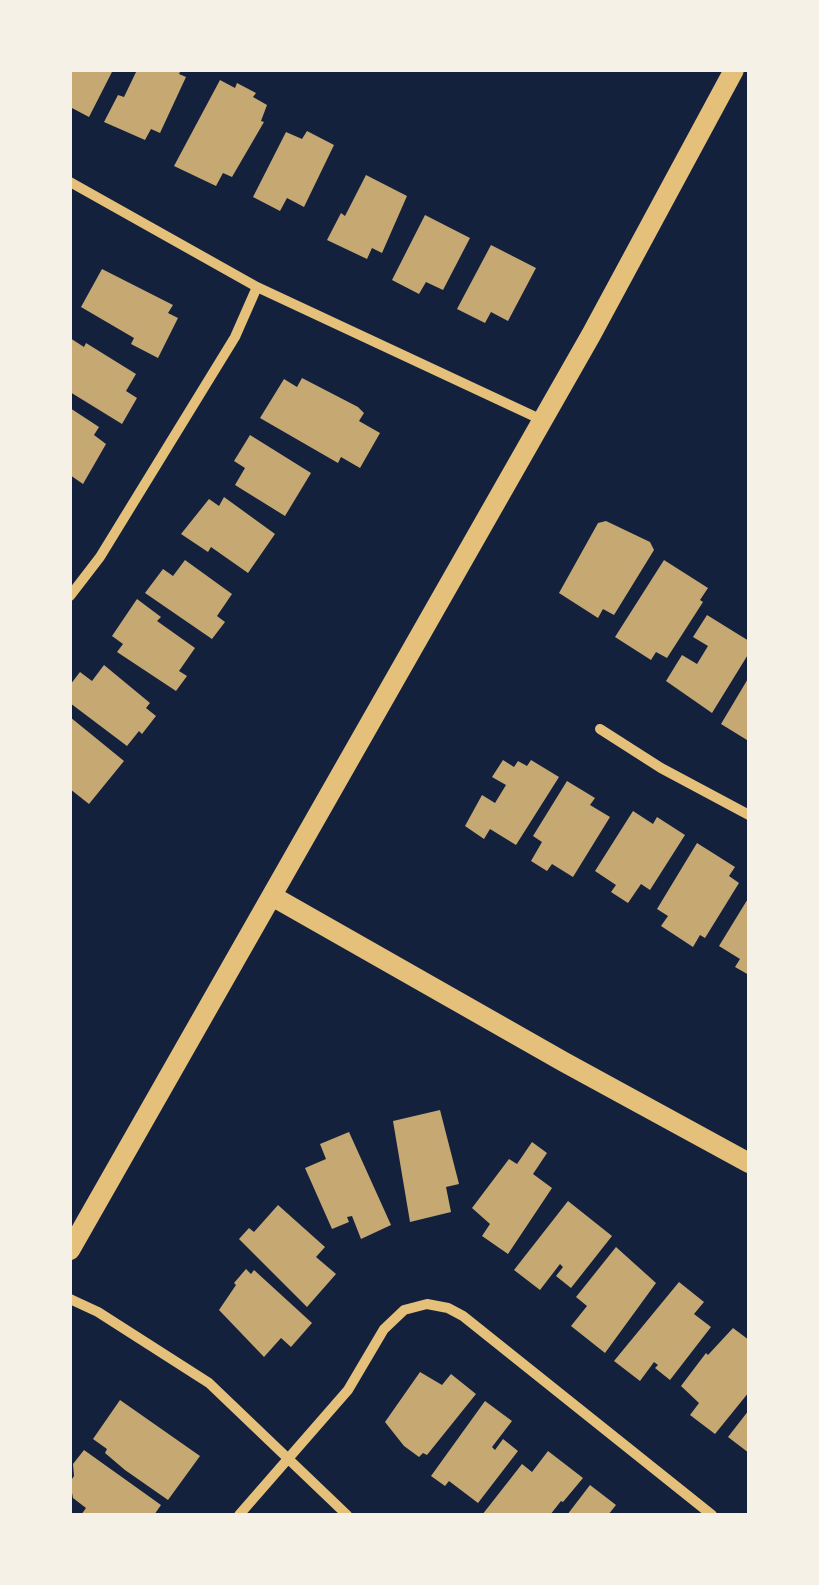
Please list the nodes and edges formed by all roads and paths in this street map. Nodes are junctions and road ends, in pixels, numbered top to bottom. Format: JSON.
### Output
{"nodes":[{"id":1,"x":734,"y":70,"type":"edge"},
{"id":2,"x":70,"y":182,"type":"edge"},
{"id":3,"x":257,"y":287,"type":"junction"},
{"id":4,"x":542,"y":421,"type":"junction"},
{"id":5,"x":70,"y":596,"type":"edge"},
{"id":6,"x":600,"y":729,"type":"dead end"},
{"id":7,"x":749,"y":814,"type":"edge"},
{"id":8,"x":272,"y":896,"type":"junction"},
{"id":9,"x":749,"y":1163,"type":"edge"},
{"id":10,"x":70,"y":1250,"type":"edge"},
{"id":11,"x":70,"y":1299,"type":"edge"},
{"id":12,"x":287,"y":1457,"type":"junction"},
{"id":13,"x":239,"y":1515,"type":"edge"},
{"id":14,"x":346,"y":1515,"type":"edge"},
{"id":15,"x":712,"y":1515,"type":"edge"}],
"edges":[{"from":1,"to":4,"type":"main road"},
{"from":2,"to":3,"type":"street"},
{"from":3,"to":4,"type":"street"},
{"from":3,"to":5,"type":"street"},
{"from":4,"to":8,"type":"main road"},
{"from":6,"to":7,"type":"street"},
{"from":8,"to":9,"type":"main road"},
{"from":8,"to":10,"type":"main road"},
{"from":11,"to":12,"type":"street"},
{"from":12,"to":13,"type":"street"},
{"from":12,"to":14,"type":"street"},
{"from":12,"to":15,"type":"street"}]}
